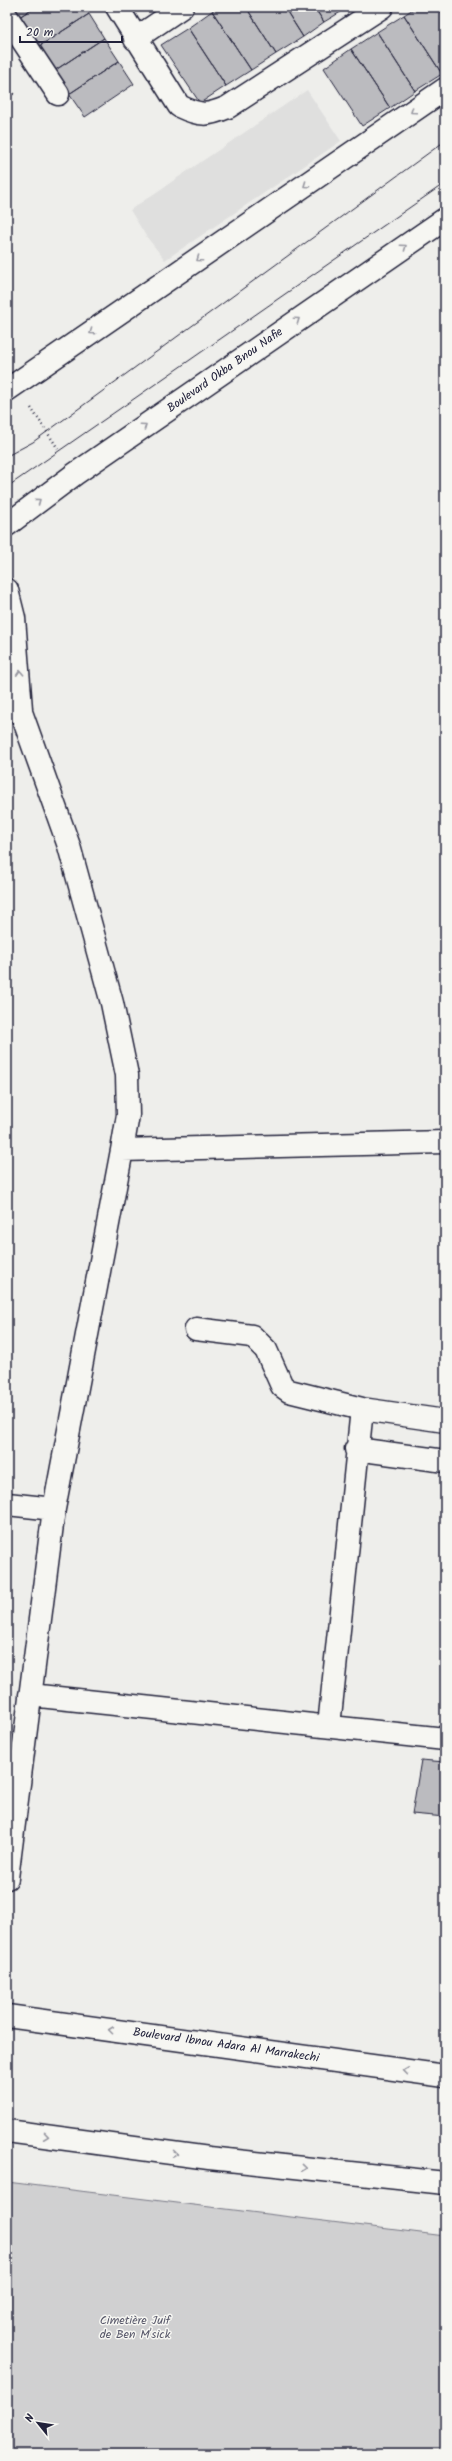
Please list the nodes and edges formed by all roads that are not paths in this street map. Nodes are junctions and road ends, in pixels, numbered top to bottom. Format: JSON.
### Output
{"nodes":[{"id":1,"x":117,"y":7,"type":"edge"},
{"id":2,"x":182,"y":7,"type":"edge"},
{"id":3,"x":382,"y":7,"type":"edge"},
{"id":4,"x":7,"y":17,"type":"edge"},
{"id":5,"x":136,"y":39,"type":"junction"},
{"id":6,"x":445,"y":89,"type":"edge"},
{"id":7,"x":58,"y":94,"type":"dead end"},
{"id":8,"x":445,"y":219,"type":"edge"},
{"id":9,"x":11,"y":388,"type":"edge"},
{"id":10,"x":7,"y":525,"type":"edge"},
{"id":11,"x":7,"y":590,"type":"edge"},
{"id":12,"x":7,"y":687,"type":"edge"},
{"id":13,"x":21,"y":712,"type":"junction"},
{"id":14,"x":445,"y":1142,"type":"edge"},
{"id":15,"x":122,"y":1150,"type":"junction"},
{"id":16,"x":196,"y":1329,"type":"dead end"},
{"id":17,"x":362,"y":1409,"type":"junction"},
{"id":18,"x":445,"y":1421,"type":"edge"},
{"id":19,"x":356,"y":1449,"type":"junction"},
{"id":20,"x":445,"y":1461,"type":"edge"},
{"id":21,"x":7,"y":1504,"type":"edge"},
{"id":22,"x":54,"y":1509,"type":"junction"},
{"id":23,"x":30,"y":1695,"type":"junction"},
{"id":24,"x":329,"y":1726,"type":"junction"},
{"id":25,"x":445,"y":1739,"type":"edge"},
{"id":26,"x":7,"y":1878,"type":"edge"},
{"id":27,"x":7,"y":2016,"type":"edge"},
{"id":28,"x":445,"y":2076,"type":"edge"},
{"id":29,"x":7,"y":2131,"type":"edge"},
{"id":30,"x":445,"y":2183,"type":"edge"}],
"edges":[{"from":1,"to":5,"type":"street"},
{"from":2,"to":5,"type":"street"},
{"from":3,"to":5,"type":"street"},
{"from":4,"to":7,"type":"street"},
{"from":6,"to":9,"type":"street","one_way":true},
{"from":10,"to":8,"type":"street","name":"Boulevard Okba Bnou Nafie","one_way":true},
{"from":13,"to":11,"type":"street","one_way":true},
{"from":12,"to":13,"type":"street"},
{"from":13,"to":15,"type":"street"},
{"from":14,"to":15,"type":"street"},
{"from":15,"to":22,"type":"street"},
{"from":16,"to":17,"type":"street"},
{"from":17,"to":18,"type":"street"},
{"from":17,"to":19,"type":"street"},
{"from":19,"to":20,"type":"street"},
{"from":19,"to":24,"type":"street"},
{"from":21,"to":22,"type":"street"},
{"from":22,"to":23,"type":"street"},
{"from":23,"to":24,"type":"street"},
{"from":23,"to":26,"type":"street"},
{"from":24,"to":25,"type":"street"},
{"from":28,"to":27,"type":"street","name":"Boulevard Ibnou Adara Al Marrakechi","one_way":true},
{"from":29,"to":30,"type":"street","one_way":true}]}
